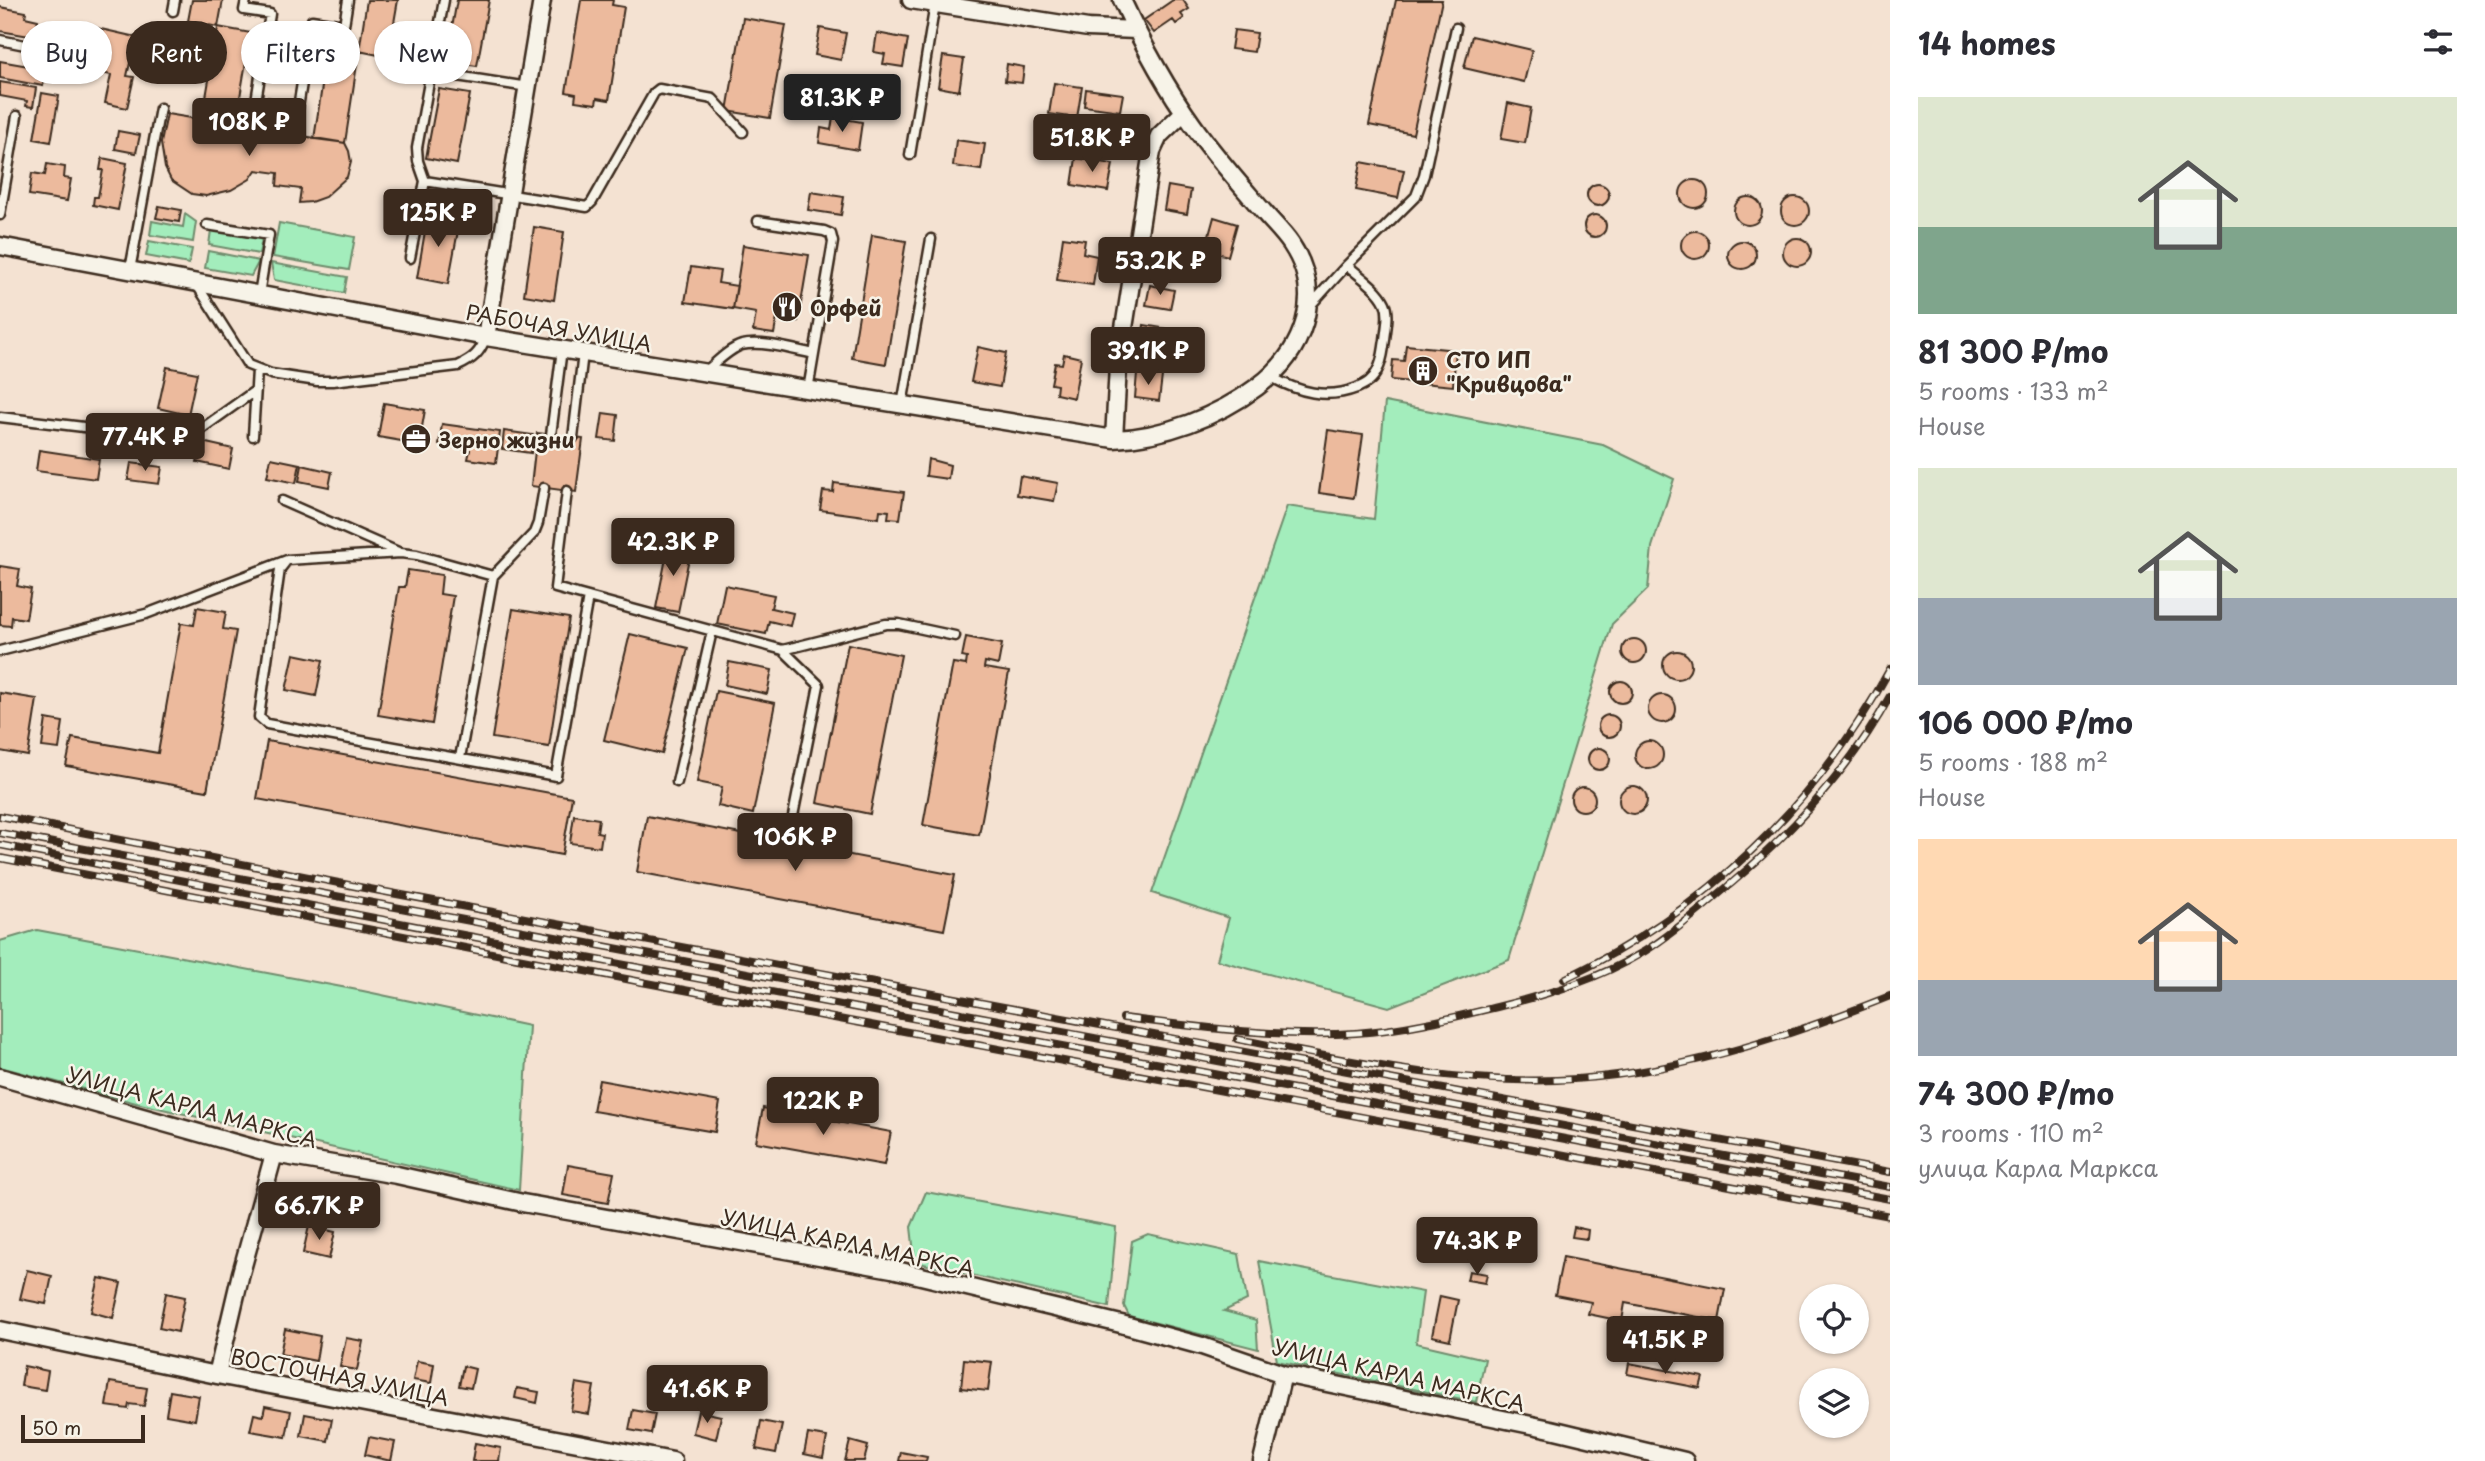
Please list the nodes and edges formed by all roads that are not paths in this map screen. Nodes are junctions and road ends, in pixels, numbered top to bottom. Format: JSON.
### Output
{"nodes":[{"id":1,"x":175,"y":0,"type":"edge"},
{"id":2,"x":246,"y":0,"type":"edge"},
{"id":3,"x":348,"y":0,"type":"edge"},
{"id":4,"x":444,"y":0,"type":"edge"},
{"id":5,"x":542,"y":0,"type":"edge"},
{"id":6,"x":911,"y":0,"type":"edge"},
{"id":7,"x":1122,"y":0,"type":"edge"},
{"id":8,"x":935,"y":4,"type":"junction"},
{"id":9,"x":173,"y":11,"type":"dead end"},
{"id":10,"x":440,"y":21,"type":"edge"},
{"id":11,"x":1456,"y":28,"type":"dead end"},
{"id":12,"x":1136,"y":30,"type":"junction"},
{"id":13,"x":0,"y":40,"type":"edge"},
{"id":14,"x":21,"y":44,"type":"edge"},
{"id":15,"x":472,"y":79,"type":"edge"},
{"id":16,"x":429,"y":84,"type":"edge"},
{"id":17,"x":528,"y":88,"type":"junction"},
{"id":18,"x":160,"y":108,"type":"dead end"},
{"id":19,"x":1184,"y":112,"type":"junction"},
{"id":20,"x":17,"y":116,"type":"dead end"},
{"id":21,"x":743,"y":132,"type":"dead end"},
{"id":22,"x":910,"y":155,"type":"dead end"},
{"id":23,"x":425,"y":181,"type":"junction"},
{"id":24,"x":510,"y":195,"type":"junction"},
{"id":25,"x":0,"y":215,"type":"edge"},
{"id":26,"x":758,"y":221,"type":"dead end"},
{"id":27,"x":207,"y":225,"type":"dead end"},
{"id":28,"x":931,"y":239,"type":"dead end"},
{"id":29,"x":0,"y":246,"type":"edge"},
{"id":30,"x":410,"y":258,"type":"dead end"},
{"id":31,"x":1347,"y":265,"type":"junction"},
{"id":32,"x":130,"y":270,"type":"junction"},
{"id":33,"x":195,"y":283,"type":"junction"},
{"id":34,"x":259,"y":294,"type":"junction"},
{"id":35,"x":1307,"y":309,"type":"junction"},
{"id":36,"x":486,"y":337,"type":"junction"},
{"id":37,"x":562,"y":349,"type":"junction"},
{"id":38,"x":583,"y":353,"type":"junction"},
{"id":39,"x":814,"y":354,"type":"junction"},
{"id":40,"x":257,"y":370,"type":"junction"},
{"id":41,"x":704,"y":373,"type":"junction"},
{"id":42,"x":1271,"y":377,"type":"junction"},
{"id":43,"x":256,"y":390,"type":"junction"},
{"id":44,"x":808,"y":390,"type":"junction"},
{"id":45,"x":902,"y":406,"type":"junction"},
{"id":46,"x":0,"y":417,"type":"edge"},
{"id":47,"x":551,"y":435,"type":"dead end"},
{"id":48,"x":253,"y":436,"type":"dead end"},
{"id":49,"x":573,"y":438,"type":"dead end"},
{"id":50,"x":1114,"y":439,"type":"junction"},
{"id":51,"x":544,"y":488,"type":"dead end"},
{"id":52,"x":567,"y":491,"type":"dead end"},
{"id":53,"x":282,"y":501,"type":"dead end"},
{"id":54,"x":401,"y":553,"type":"junction"},
{"id":55,"x":287,"y":560,"type":"junction"},
{"id":56,"x":493,"y":576,"type":"junction"},
{"id":57,"x":588,"y":597,"type":"junction"},
{"id":58,"x":712,"y":631,"type":"junction"},
{"id":59,"x":955,"y":636,"type":"dead end"},
{"id":60,"x":783,"y":650,"type":"junction"},
{"id":61,"x":0,"y":652,"type":"edge"},
{"id":62,"x":460,"y":758,"type":"junction"},
{"id":63,"x":677,"y":782,"type":"dead end"},
{"id":64,"x":793,"y":816,"type":"dead end"},
{"id":65,"x":0,"y":1077,"type":"edge"},
{"id":66,"x":274,"y":1154,"type":"junction"},
{"id":67,"x":0,"y":1330,"type":"edge"},
{"id":68,"x":1283,"y":1374,"type":"junction"},
{"id":69,"x":216,"y":1375,"type":"junction"},
{"id":70,"x":673,"y":1461,"type":"edge"},
{"id":71,"x":1262,"y":1461,"type":"edge"},
{"id":72,"x":1685,"y":1461,"type":"edge"}],
"edges":[{"from":1,"to":9,"type":"lane"},
{"from":2,"to":3,"type":"lane"},
{"from":4,"to":10,"type":"lane"},
{"from":5,"to":17,"type":"street"},
{"from":6,"to":8,"type":"street"},
{"from":7,"to":12,"type":"street"},
{"from":8,"to":12,"type":"street"},
{"from":8,"to":22,"type":"lane"},
{"from":11,"to":31,"type":"lane"},
{"from":12,"to":19,"type":"street"},
{"from":13,"to":14,"type":"lane"},
{"from":15,"to":17,"type":"lane"},
{"from":16,"to":23,"type":"lane"},
{"from":17,"to":24,"type":"street"},
{"from":18,"to":32,"type":"lane"},
{"from":19,"to":35,"type":"street"},
{"from":19,"to":50,"type":"street"},
{"from":20,"to":25,"type":"lane"},
{"from":21,"to":24,"type":"lane"},
{"from":23,"to":24,"type":"lane"},
{"from":23,"to":30,"type":"lane"},
{"from":24,"to":36,"type":"street"},
{"from":26,"to":39,"type":"lane"},
{"from":27,"to":34,"type":"lane"},
{"from":28,"to":45,"type":"lane"},
{"from":29,"to":32,"type":"street","name":"РАБОЧАЯ УЛИЦА"},
{"from":31,"to":35,"type":"lane"},
{"from":31,"to":42,"type":"lane"},
{"from":32,"to":33,"type":"street","name":"РАБОЧАЯ УЛИЦА"},
{"from":33,"to":34,"type":"street","name":"РАБОЧАЯ УЛИЦА"},
{"from":33,"to":40,"type":"lane"},
{"from":34,"to":36,"type":"street","name":"РАБОЧАЯ УЛИЦА"},
{"from":35,"to":42,"type":"street","name":"РАБОЧАЯ УЛИЦА"},
{"from":36,"to":37,"type":"street","name":"РАБОЧАЯ УЛИЦА"},
{"from":36,"to":40,"type":"lane"},
{"from":37,"to":38,"type":"street","name":"РАБОЧАЯ УЛИЦА"},
{"from":37,"to":47,"type":"lane"},
{"from":38,"to":41,"type":"street","name":"РАБОЧАЯ УЛИЦА"},
{"from":38,"to":49,"type":"lane"},
{"from":39,"to":41,"type":"lane"},
{"from":39,"to":44,"type":"lane"},
{"from":40,"to":43,"type":"lane"},
{"from":41,"to":44,"type":"street","name":"РАБОЧАЯ УЛИЦА"},
{"from":42,"to":50,"type":"street","name":"РАБОЧАЯ УЛИЦА"},
{"from":43,"to":46,"type":"lane"},
{"from":43,"to":48,"type":"lane"},
{"from":44,"to":45,"type":"street","name":"РАБОЧАЯ УЛИЦА"},
{"from":45,"to":50,"type":"street","name":"РАБОЧАЯ УЛИЦА"},
{"from":51,"to":56,"type":"lane"},
{"from":52,"to":57,"type":"lane"},
{"from":53,"to":54,"type":"lane"},
{"from":54,"to":55,"type":"lane"},
{"from":54,"to":56,"type":"lane"},
{"from":55,"to":61,"type":"lane"},
{"from":55,"to":62,"type":"lane"},
{"from":56,"to":62,"type":"lane"},
{"from":57,"to":58,"type":"lane"},
{"from":57,"to":62,"type":"lane"},
{"from":58,"to":60,"type":"lane"},
{"from":58,"to":63,"type":"lane"},
{"from":59,"to":60,"type":"lane"},
{"from":60,"to":64,"type":"lane"},
{"from":65,"to":66,"type":"street","name":"УЛИЦА КАРЛА МАРКСА"},
{"from":66,"to":68,"type":"street","name":"УЛИЦА КАРЛА МАРКСА"},
{"from":66,"to":69,"type":"street"},
{"from":67,"to":69,"type":"street","name":"ВОСТОЧНАЯ УЛИЦА"},
{"from":68,"to":71,"type":"street"},
{"from":68,"to":72,"type":"street","name":"УЛИЦА КАРЛА МАРКСА"},
{"from":69,"to":70,"type":"street","name":"ВОСТОЧНАЯ УЛИЦА"}]}
